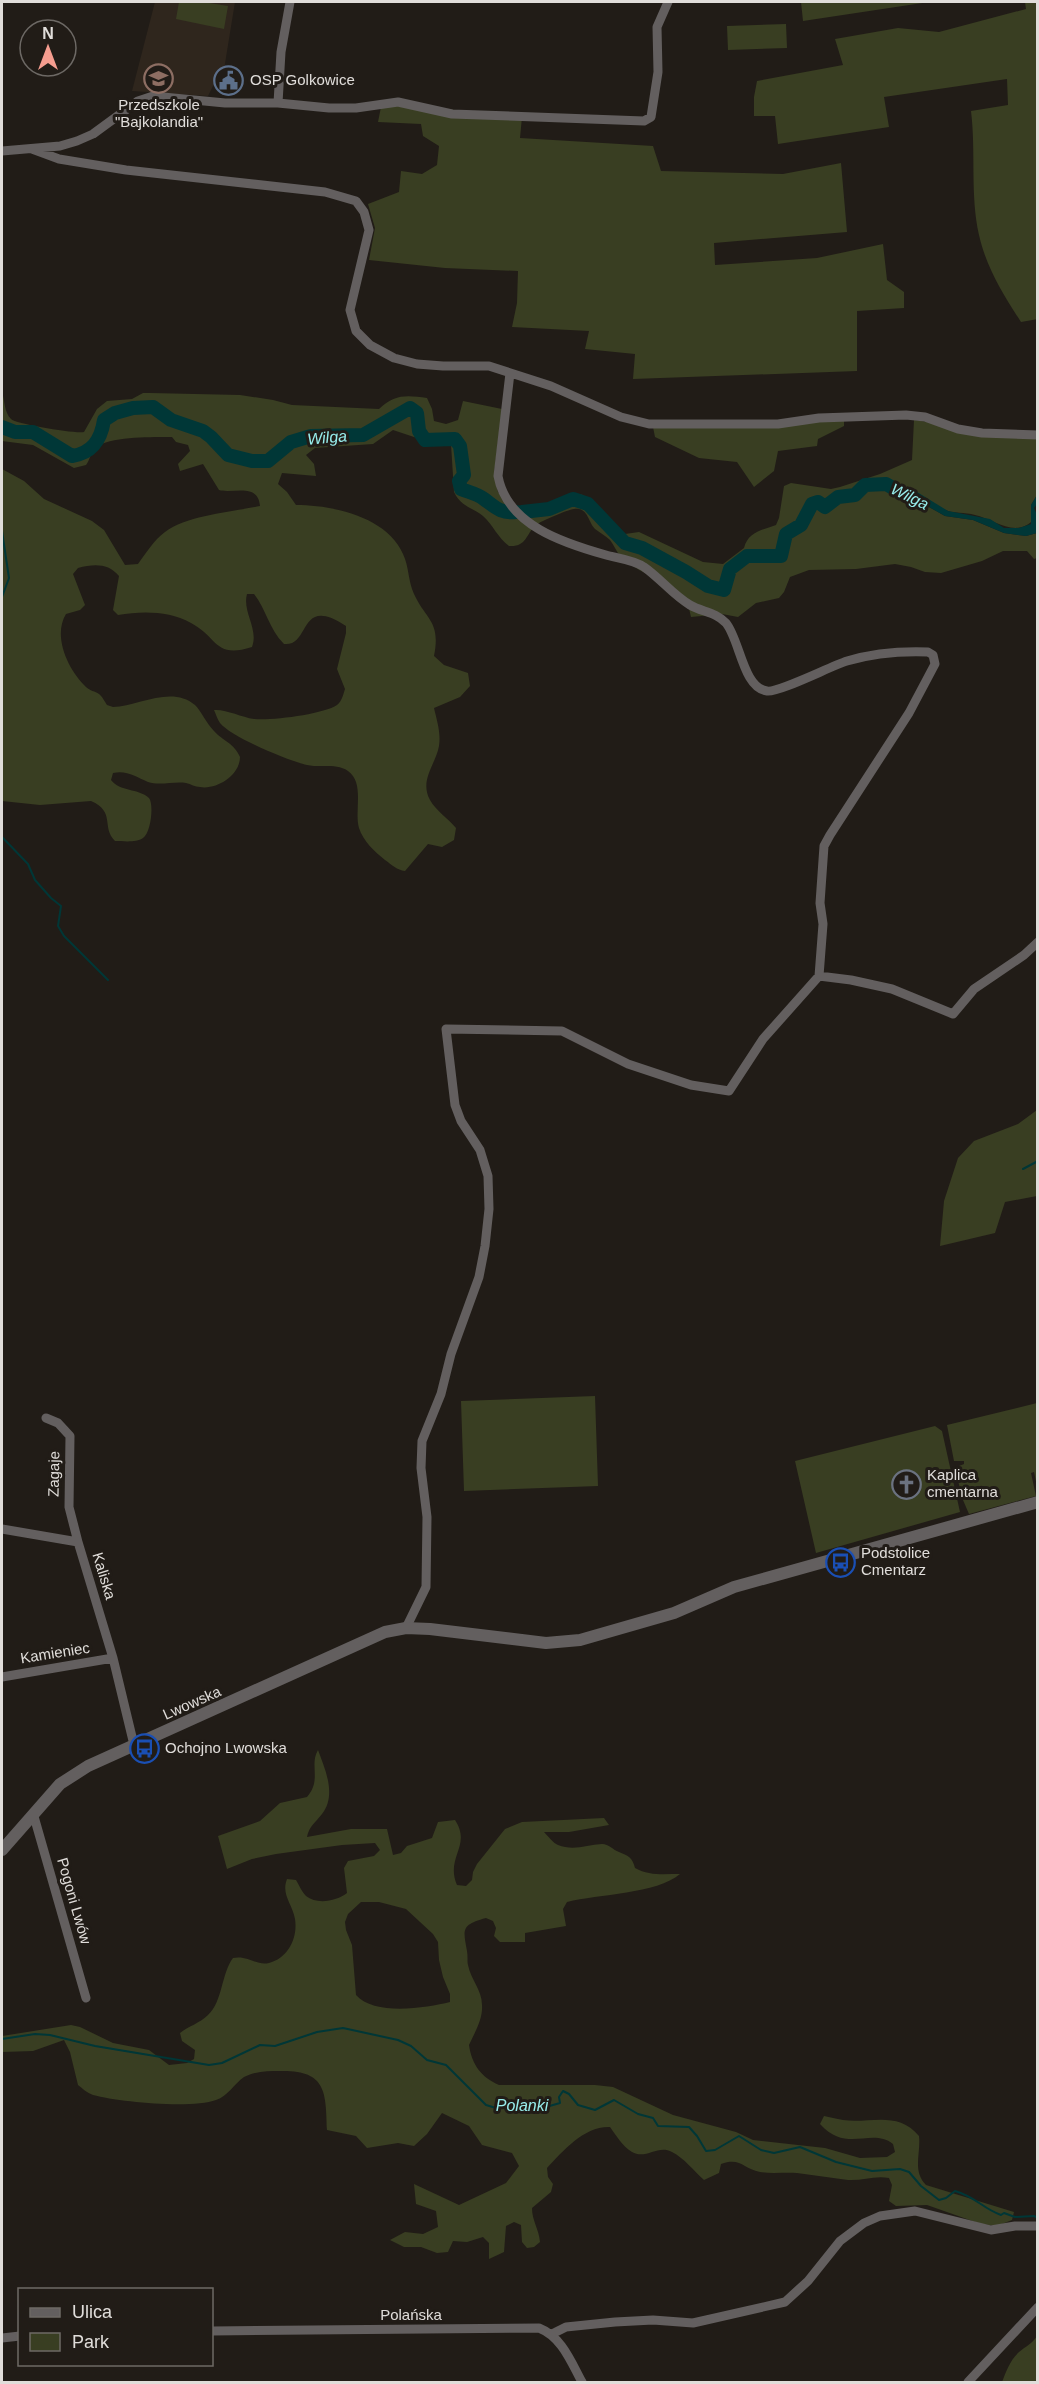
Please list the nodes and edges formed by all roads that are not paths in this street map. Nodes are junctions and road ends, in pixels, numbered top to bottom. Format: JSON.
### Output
{"nodes":[{"id":1,"x":290,"y":2,"type":"edge"},
{"id":2,"x":668,"y":2,"type":"edge"},
{"id":3,"x":278,"y":103,"type":"junction"},
{"id":4,"x":32,"y":149,"type":"junction"},
{"id":5,"x":2,"y":151,"type":"edge"},
{"id":6,"x":510,"y":373,"type":"junction"},
{"id":7,"x":1038,"y":435,"type":"edge"},
{"id":8,"x":1038,"y":942,"type":"edge"},
{"id":9,"x":819,"y":976,"type":"junction"},
{"id":10,"x":46,"y":1418,"type":"dead end"},
{"id":11,"x":1038,"y":1502,"type":"edge"},
{"id":12,"x":2,"y":1529,"type":"edge"},
{"id":13,"x":78,"y":1542,"type":"junction"},
{"id":14,"x":406,"y":1628,"type":"junction"},
{"id":15,"x":113,"y":1658,"type":"junction"},
{"id":16,"x":2,"y":1677,"type":"edge"},
{"id":17,"x":134,"y":1745,"type":"junction"},
{"id":18,"x":33,"y":1813,"type":"junction"},
{"id":19,"x":2,"y":1850,"type":"edge"},
{"id":20,"x":86,"y":1998,"type":"dead end"},
{"id":21,"x":1038,"y":2226,"type":"edge"},
{"id":22,"x":1038,"y":2307,"type":"edge"},
{"id":23,"x":213,"y":2331,"type":"edge"},
{"id":24,"x":552,"y":2334,"type":"junction"},
{"id":25,"x":18,"y":2336,"type":"edge"},
{"id":26,"x":2,"y":2338,"type":"edge"},
{"id":27,"x":582,"y":2382,"type":"edge"},
{"id":28,"x":968,"y":2382,"type":"edge"}],
"edges":[{"from":1,"to":3,"type":"street"},
{"from":2,"to":3,"type":"street"},
{"from":3,"to":4,"type":"street"},
{"from":4,"to":5,"type":"street"},
{"from":4,"to":6,"type":"street"},
{"from":6,"to":7,"type":"street"},
{"from":6,"to":9,"type":"street"},
{"from":8,"to":9,"type":"street"},
{"from":9,"to":14,"type":"street"},
{"from":10,"to":13,"type":"street","name":"Zagaje"},
{"from":11,"to":14,"type":"street","name":"Lwowska"},
{"from":12,"to":13,"type":"street","name":"Kaliska"},
{"from":13,"to":15,"type":"street","name":"Kaliska"},
{"from":14,"to":17,"type":"street","name":"Lwowska"},
{"from":15,"to":16,"type":"street","name":"Kamieniec"},
{"from":15,"to":17,"type":"street"},
{"from":17,"to":18,"type":"street","name":"Lwowska"},
{"from":18,"to":19,"type":"street","name":"Lwowska"},
{"from":18,"to":20,"type":"street","name":"Pogoni Lwów"},
{"from":21,"to":24,"type":"street"},
{"from":22,"to":28,"type":"street"},
{"from":23,"to":24,"type":"street","name":"Polańska"},
{"from":24,"to":27,"type":"street"},
{"from":25,"to":26,"type":"street"}]}
